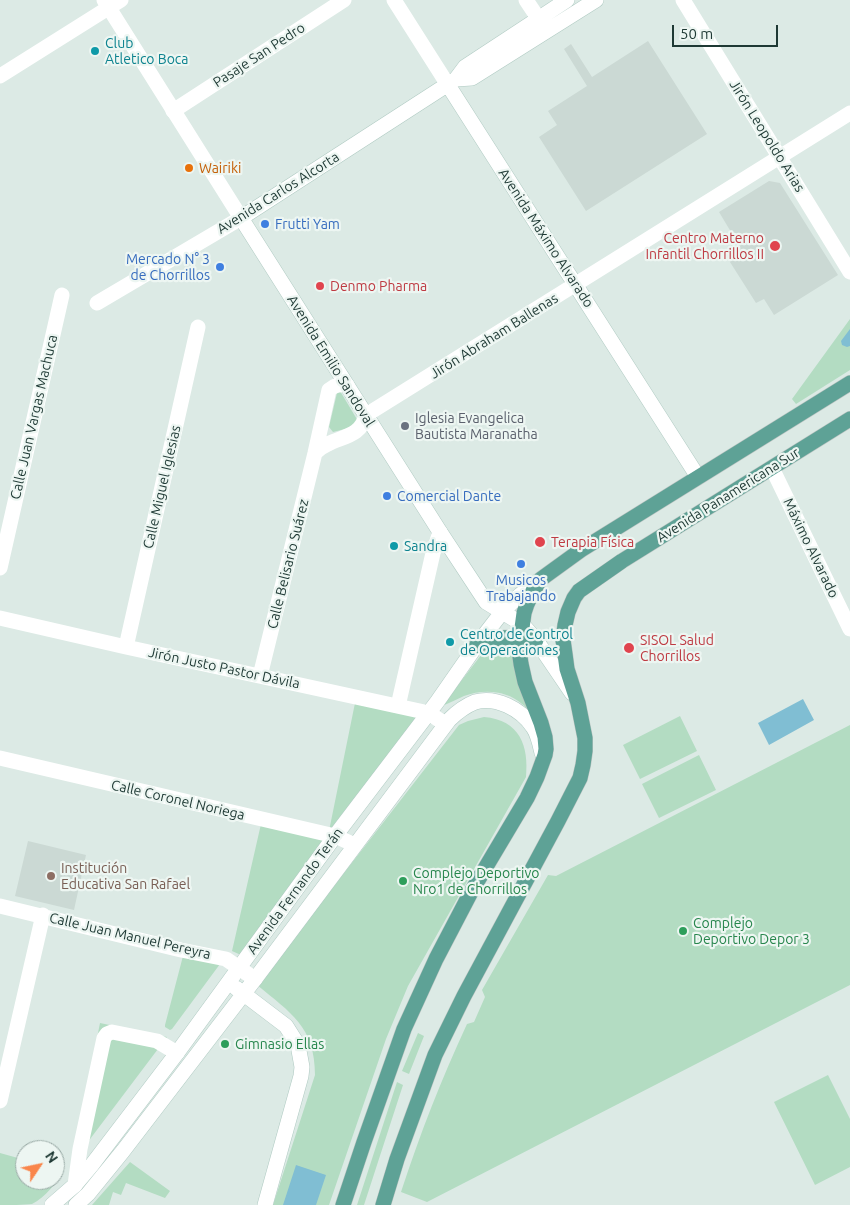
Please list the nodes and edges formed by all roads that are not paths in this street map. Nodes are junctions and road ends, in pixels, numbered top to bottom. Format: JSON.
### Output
{"nodes":[{"id":1,"x":344,"y":0,"type":"edge"},
{"id":2,"x":394,"y":0,"type":"edge"},
{"id":3,"x":526,"y":0,"type":"edge"},
{"id":4,"x":567,"y":0,"type":"edge"},
{"id":5,"x":596,"y":0,"type":"edge"},
{"id":6,"x":683,"y":0,"type":"edge"},
{"id":7,"x":111,"y":2,"type":"edge"},
{"id":8,"x":538,"y":18,"type":"junction"},
{"id":9,"x":0,"y":76,"type":"edge"},
{"id":10,"x":452,"y":82,"type":"junction"},
{"id":11,"x":173,"y":111,"type":"junction"},
{"id":12,"x":850,"y":113,"type":"edge"},
{"id":13,"x":780,"y":157,"type":"junction"},
{"id":14,"x":241,"y":218,"type":"junction"},
{"id":15,"x":850,"y":272,"type":"edge"},
{"id":16,"x":576,"y":285,"type":"junction"},
{"id":17,"x":62,"y":295,"type":"dead end"},
{"id":18,"x":97,"y":303,"type":"dead end"},
{"id":19,"x":198,"y":327,"type":"dead end"},
{"id":20,"x":850,"y":383,"type":"edge"},
{"id":21,"x":347,"y":385,"type":"junction"},
{"id":22,"x":366,"y":416,"type":"junction"},
{"id":23,"x":850,"y":419,"type":"edge"},
{"id":24,"x":315,"y":453,"type":"junction"},
{"id":25,"x":772,"y":468,"type":"junction"},
{"id":26,"x":698,"y":477,"type":"junction"},
{"id":27,"x":440,"y":532,"type":"junction"},
{"id":28,"x":0,"y":568,"type":"edge"},
{"id":29,"x":541,"y":579,"type":"junction"},
{"id":30,"x":503,"y":611,"type":"junction"},
{"id":31,"x":0,"y":618,"type":"edge"},
{"id":32,"x":850,"y":629,"type":"edge"},
{"id":33,"x":521,"y":631,"type":"junction"},
{"id":34,"x":536,"y":640,"type":"joint"},
{"id":35,"x":476,"y":646,"type":"junction"},
{"id":36,"x":126,"y":647,"type":"junction"},
{"id":37,"x":260,"y":676,"type":"junction"},
{"id":38,"x":578,"y":703,"type":"junction"},
{"id":39,"x":398,"y":706,"type":"junction"},
{"id":40,"x":429,"y":712,"type":"junction"},
{"id":41,"x":445,"y":724,"type":"junction"},
{"id":42,"x":0,"y":758,"type":"edge"},
{"id":43,"x":541,"y":767,"type":"junction"},
{"id":44,"x":335,"y":836,"type":"junction"},
{"id":45,"x":355,"y":845,"type":"junction"},
{"id":46,"x":0,"y":906,"type":"edge"},
{"id":47,"x":43,"y":915,"type":"junction"},
{"id":48,"x":239,"y":968,"type":"junction"},
{"id":49,"x":254,"y":979,"type":"junction"},
{"id":50,"x":229,"y":982,"type":"junction"},
{"id":51,"x":244,"y":993,"type":"junction"},
{"id":52,"x":177,"y":1052,"type":"junction"},
{"id":53,"x":0,"y":1101,"type":"edge"},
{"id":54,"x":75,"y":1185,"type":"junction"},
{"id":55,"x":52,"y":1205,"type":"edge"},
{"id":56,"x":76,"y":1205,"type":"edge"},
{"id":57,"x":264,"y":1205,"type":"edge"},
{"id":58,"x":343,"y":1205,"type":"edge"},
{"id":59,"x":383,"y":1205,"type":"edge"}],
"edges":[{"from":1,"to":11,"type":"street","name":"Pasaje San Pedro"},
{"from":2,"to":10,"type":"street","name":"Avenida Máximo Alvarado"},
{"from":3,"to":8,"type":"street"},
{"from":4,"to":8,"type":"street","name":"Avenida Carlos Alcorta"},
{"from":5,"to":10,"type":"street","name":"Avenida Carlos Alcorta"},
{"from":6,"to":13,"type":"street","name":"Jirón Leopoldo Arias"},
{"from":7,"to":9,"type":"street"},
{"from":7,"to":11,"type":"street","name":"Avenida Emilio Sandoval"},
{"from":8,"to":10,"type":"street","name":"Avenida Carlos Alcorta"},
{"from":10,"to":14,"type":"street","name":"Avenida Carlos Alcorta"},
{"from":10,"to":16,"type":"street","name":"Avenida Máximo Alvarado"},
{"from":11,"to":14,"type":"street","name":"Avenida Emilio Sandoval"},
{"from":12,"to":13,"type":"street","name":"Jirón Abraham Ballenas"},
{"from":13,"to":15,"type":"street","name":"Jirón Leopoldo Arias"},
{"from":13,"to":16,"type":"street","name":"Jirón Abraham Ballenas"},
{"from":14,"to":18,"type":"street","name":"Avenida Carlos Alcorta"},
{"from":14,"to":21,"type":"street","name":"Avenida Emilio Sandoval"},
{"from":16,"to":22,"type":"street","name":"Jirón Abraham Ballenas"},
{"from":16,"to":26,"type":"street","name":"Avenida Máximo Alvarado"},
{"from":17,"to":28,"type":"street","name":"Calle Juan Vargas Machuca"},
{"from":19,"to":36,"type":"street","name":"Calle Miguel Iglesias"},
{"from":20,"to":26,"type":"main road"},
{"from":21,"to":22,"type":"street","name":"Avenida Emilio Sandoval"},
{"from":21,"to":24,"type":"street","name":"Calle Belisario Suárez"},
{"from":22,"to":24,"type":"street"},
{"from":22,"to":27,"type":"street","name":"Avenida Emilio Sandoval"},
{"from":23,"to":25,"type":"main road","name":"Avenida Panamericana Sur"},
{"from":24,"to":37,"type":"street","name":"Calle Belisario Suárez"},
{"from":25,"to":32,"type":"street","name":"Máximo Alvarado"},
{"from":25,"to":38,"type":"main road","name":"Avenida Panamericana Sur"},
{"from":26,"to":29,"type":"main road"},
{"from":27,"to":30,"type":"street","name":"Avenida Emilio Sandoval"},
{"from":27,"to":39,"type":"street"},
{"from":29,"to":30,"type":"street","name":"Avenida Fernando Terán"},
{"from":29,"to":33,"type":"main road"},
{"from":30,"to":33,"type":"street","name":"Avenida Emilio Sandoval"},
{"from":30,"to":35,"type":"street","name":"Avenida Fernando Terán"},
{"from":31,"to":36,"type":"street","name":"Jirón Justo Pastor Dávila"},
{"from":33,"to":34,"type":"main road"},
{"from":33,"to":35,"type":"main road"},
{"from":33,"to":43,"type":"main road"},
{"from":34,"to":38,"type":"street"},
{"from":35,"to":40,"type":"street","name":"Avenida Fernando Terán"},
{"from":36,"to":37,"type":"street","name":"Jirón Justo Pastor Dávila"},
{"from":37,"to":39,"type":"street","name":"Jirón Justo Pastor Dávila"},
{"from":38,"to":59,"type":"main road","name":"Avenida Panamericana Sur"},
{"from":39,"to":40,"type":"street","name":"Jirón Justo Pastor Dávila"},
{"from":40,"to":41,"type":"street","name":"Jirón Justo Pastor Dávila"},
{"from":40,"to":44,"type":"street","name":"Avenida Fernando Terán"},
{"from":41,"to":43,"type":"street","name":"Avenida Fernando Terán"},
{"from":41,"to":45,"type":"street","name":"Avenida Fernando Terán"},
{"from":42,"to":44,"type":"street","name":"Calle Coronel Noriega"},
{"from":43,"to":58,"type":"main road"},
{"from":44,"to":45,"type":"street","name":"Calle Coronel Noriega"},
{"from":44,"to":48,"type":"street","name":"Avenida Fernando Terán"},
{"from":45,"to":49,"type":"street","name":"Avenida Fernando Terán"},
{"from":46,"to":47,"type":"street","name":"Calle Juan Manuel Pereyra"},
{"from":47,"to":48,"type":"street","name":"Calle Juan Manuel Pereyra"},
{"from":47,"to":53,"type":"street"},
{"from":48,"to":49,"type":"street","name":"Calle Juan Manuel Pereyra"},
{"from":48,"to":50,"type":"street","name":"Avenida Fernando Terán"},
{"from":49,"to":51,"type":"street","name":"Avenida Fernando Terán"},
{"from":50,"to":51,"type":"street"},
{"from":50,"to":52,"type":"street","name":"Avenida Fernando Terán"},
{"from":51,"to":56,"type":"street","name":"Avenida Fernando Terán"},
{"from":51,"to":57,"type":"street"},
{"from":52,"to":54,"type":"street","name":"Avenida Fernando Terán"},
{"from":52,"to":54,"type":"street"},
{"from":54,"to":55,"type":"street","name":"Avenida Fernando Terán"}]}
